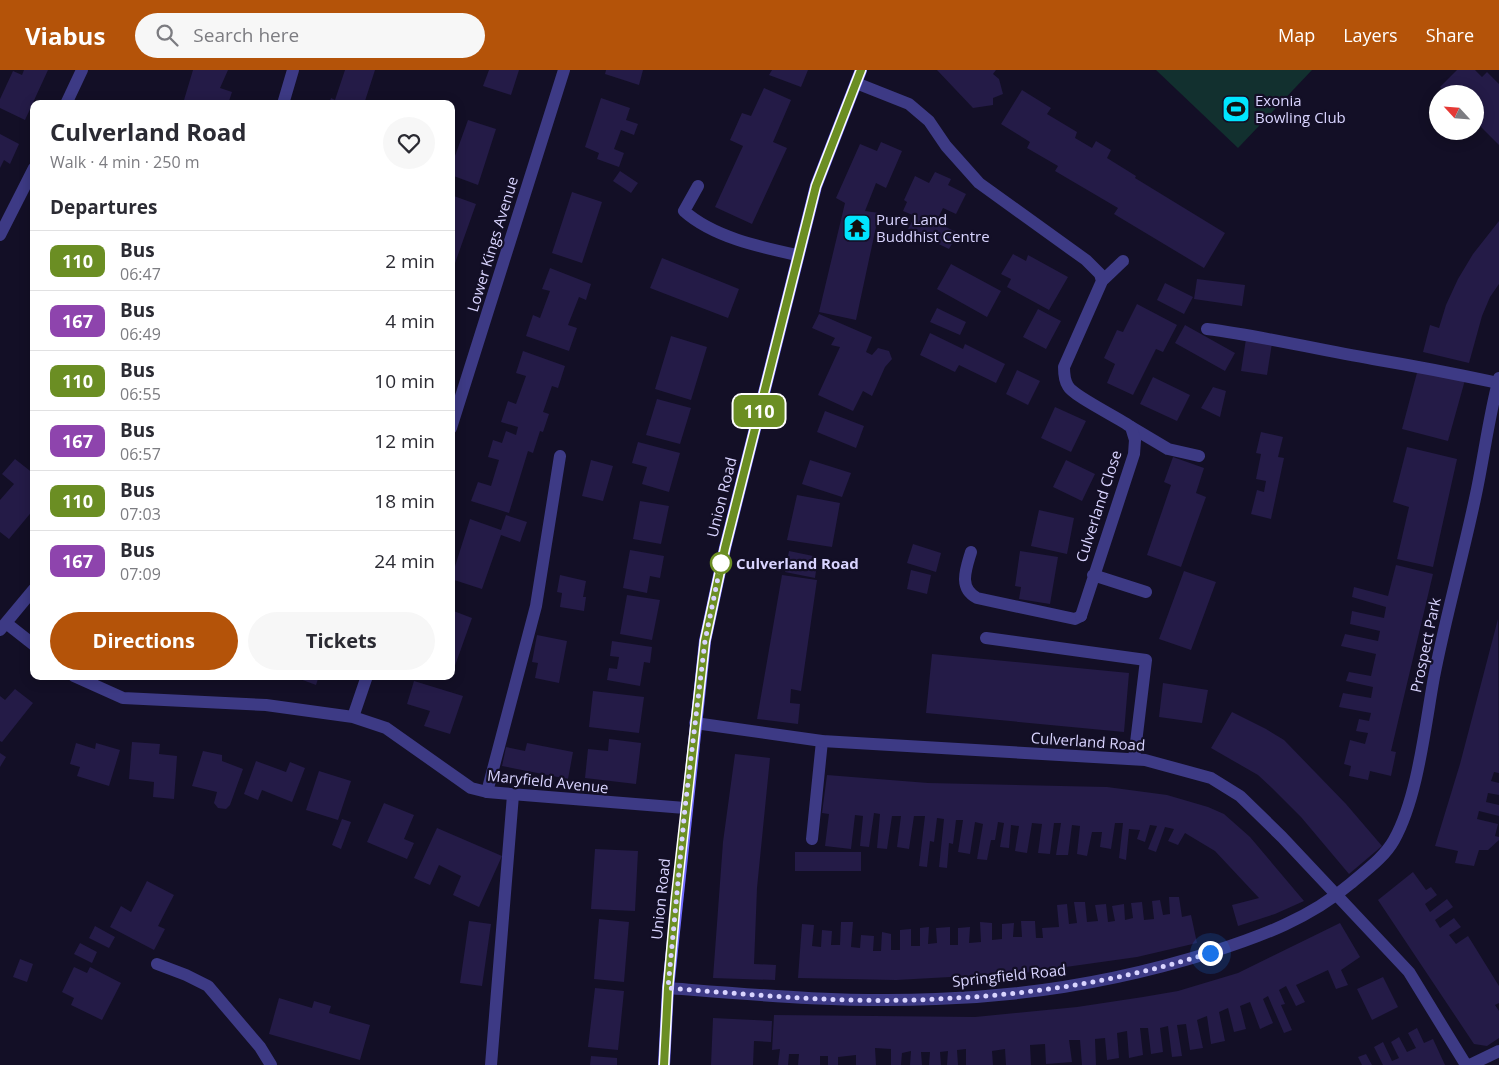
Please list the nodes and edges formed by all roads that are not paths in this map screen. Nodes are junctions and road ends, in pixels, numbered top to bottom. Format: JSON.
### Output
{"nodes":[{"id":1,"x":82,"y":70,"type":"edge"},
{"id":2,"x":293,"y":70,"type":"edge"},
{"id":3,"x":564,"y":70,"type":"edge"},
{"id":4,"x":861,"y":70,"type":"edge"},
{"id":5,"x":856,"y":83,"type":"junction"},
{"id":6,"x":68,"y":100,"type":"edge"},
{"id":7,"x":284,"y":100,"type":"edge"},
{"id":8,"x":30,"y":176,"type":"edge"},
{"id":9,"x":698,"y":186,"type":"dead end"},
{"id":10,"x":0,"y":235,"type":"edge"},
{"id":11,"x":797,"y":255,"type":"junction"},
{"id":12,"x":1123,"y":262,"type":"dead end"},
{"id":13,"x":1102,"y":282,"type":"junction"},
{"id":14,"x":1208,"y":328,"type":"dead end"},
{"id":15,"x":1498,"y":381,"type":"edge"},
{"id":16,"x":455,"y":415,"type":"edge"},
{"id":17,"x":1131,"y":427,"type":"junction"},
{"id":18,"x":560,"y":456,"type":"dead end"},
{"id":19,"x":1199,"y":456,"type":"dead end"},
{"id":20,"x":971,"y":552,"type":"dead end"},
{"id":21,"x":1094,"y":575,"type":"junction"},
{"id":22,"x":1146,"y":592,"type":"dead end"},
{"id":23,"x":30,"y":594,"type":"edge"},
{"id":24,"x":3,"y":627,"type":"edge"},
{"id":25,"x":986,"y":638,"type":"dead end"},
{"id":26,"x":30,"y":643,"type":"edge"},
{"id":27,"x":83,"y":680,"type":"edge"},
{"id":28,"x":366,"y":680,"type":"edge"},
{"id":29,"x":353,"y":717,"type":"junction"},
{"id":30,"x":695,"y":723,"type":"junction"},
{"id":31,"x":822,"y":741,"type":"junction"},
{"id":32,"x":1134,"y":759,"type":"junction"},
{"id":33,"x":487,"y":792,"type":"junction"},
{"id":34,"x":513,"y":795,"type":"junction"},
{"id":35,"x":685,"y":808,"type":"junction"},
{"id":36,"x":812,"y":839,"type":"dead end"},
{"id":37,"x":1337,"y":895,"type":"junction"},
{"id":38,"x":157,"y":964,"type":"dead end"},
{"id":39,"x":668,"y":988,"type":"junction"},
{"id":40,"x":1499,"y":1051,"type":"edge"},
{"id":41,"x":271,"y":1065,"type":"edge"},
{"id":42,"x":491,"y":1065,"type":"edge"},
{"id":43,"x":664,"y":1065,"type":"edge"},
{"id":44,"x":1466,"y":1065,"type":"edge"},
{"id":45,"x":1470,"y":1065,"type":"edge"}],
"edges":[{"from":1,"to":6,"type":"street"},
{"from":2,"to":7,"type":"street"},
{"from":3,"to":16,"type":"street","name":"Lower Kings Avenue"},
{"from":4,"to":5,"type":"street","name":"Union Road"},
{"from":5,"to":11,"type":"street","name":"Union Road"},
{"from":5,"to":13,"type":"street"},
{"from":8,"to":10,"type":"street"},
{"from":9,"to":11,"type":"street"},
{"from":11,"to":30,"type":"street","name":"Union Road"},
{"from":12,"to":13,"type":"street"},
{"from":13,"to":17,"type":"street"},
{"from":14,"to":15,"type":"street"},
{"from":15,"to":37,"type":"street","name":"Prospect Park"},
{"from":17,"to":19,"type":"street"},
{"from":17,"to":21,"type":"street","name":"Culverland Close"},
{"from":18,"to":33,"type":"street"},
{"from":20,"to":21,"type":"street","name":"Culverland Close"},
{"from":21,"to":22,"type":"street","name":"Culverland Close"},
{"from":23,"to":24,"type":"street"},
{"from":24,"to":26,"type":"street"},
{"from":25,"to":32,"type":"street"},
{"from":27,"to":29,"type":"street","name":"Maryfield Avenue"},
{"from":28,"to":29,"type":"street"},
{"from":29,"to":33,"type":"street","name":"Maryfield Avenue"},
{"from":30,"to":31,"type":"street","name":"Culverland Road"},
{"from":30,"to":35,"type":"street","name":"Union Road"},
{"from":31,"to":32,"type":"street","name":"Culverland Road"},
{"from":31,"to":36,"type":"street"},
{"from":32,"to":37,"type":"street","name":"Culverland Road"},
{"from":33,"to":34,"type":"street","name":"Maryfield Avenue"},
{"from":34,"to":35,"type":"street","name":"Maryfield Avenue"},
{"from":34,"to":42,"type":"street"},
{"from":35,"to":39,"type":"street","name":"Union Road"},
{"from":37,"to":39,"type":"street","name":"Springfield Road"},
{"from":37,"to":44,"type":"street","name":"Culverland Road"},
{"from":38,"to":41,"type":"street"},
{"from":39,"to":43,"type":"street","name":"Union Road"},
{"from":40,"to":45,"type":"street"}]}
